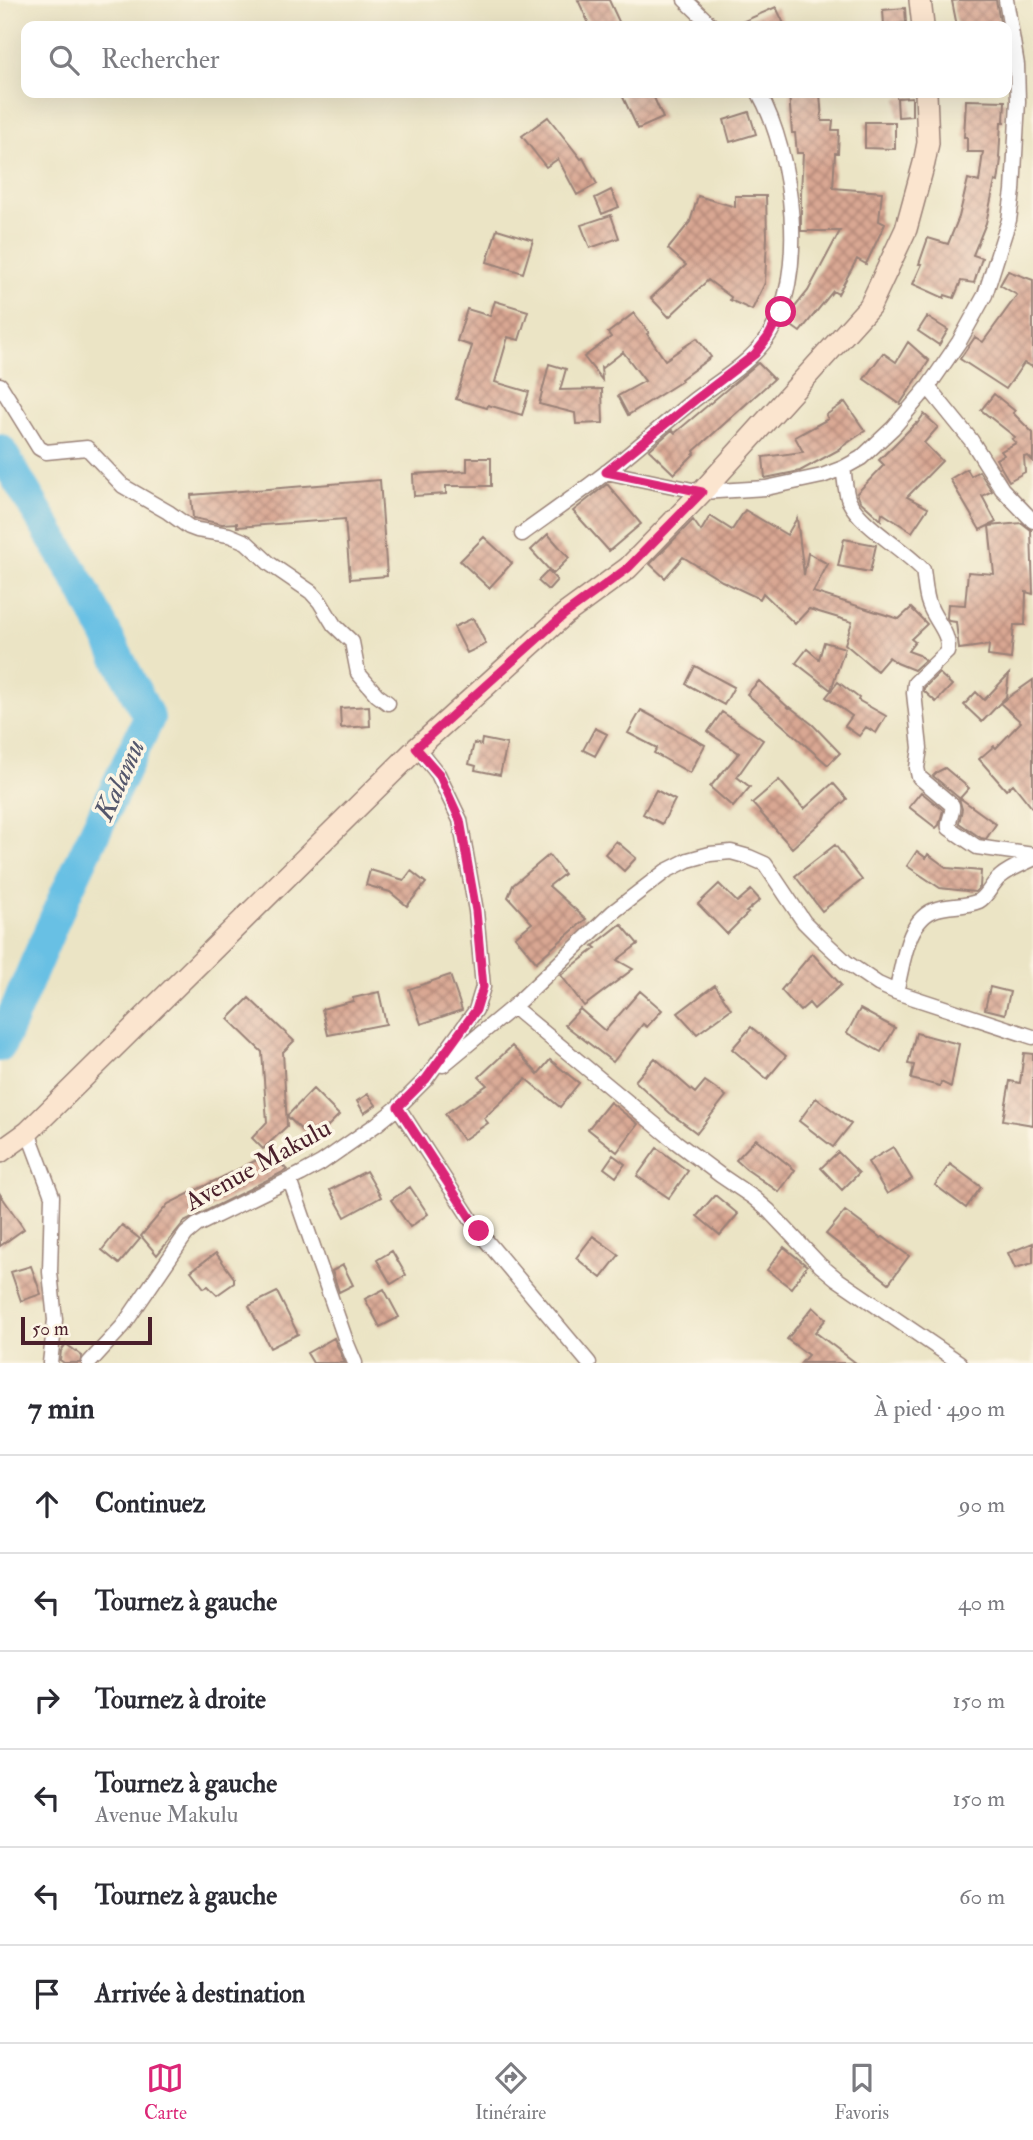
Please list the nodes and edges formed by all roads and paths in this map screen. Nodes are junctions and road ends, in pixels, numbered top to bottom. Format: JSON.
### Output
{"nodes":[{"id":1,"x":685,"y":0,"type":"edge"},
{"id":2,"x":920,"y":0,"type":"edge"},
{"id":3,"x":1006,"y":0,"type":"edge"},
{"id":4,"x":707,"y":21,"type":"edge"},
{"id":5,"x":922,"y":21,"type":"edge"},
{"id":6,"x":1010,"y":21,"type":"edge"},
{"id":7,"x":1012,"y":35,"type":"edge"},
{"id":8,"x":760,"y":98,"type":"edge"},
{"id":9,"x":926,"y":98,"type":"edge"},
{"id":10,"x":0,"y":385,"type":"edge"},
{"id":11,"x":928,"y":387,"type":"junction"},
{"id":12,"x":843,"y":468,"type":"junction"},
{"id":13,"x":606,"y":472,"type":"junction"},
{"id":14,"x":702,"y":492,"type":"junction"},
{"id":15,"x":1033,"y":521,"type":"edge"},
{"id":16,"x":522,"y":534,"type":"dead end"},
{"id":17,"x":388,"y":703,"type":"dead end"},
{"id":18,"x":416,"y":748,"type":"junction"},
{"id":19,"x":1033,"y":857,"type":"edge"},
{"id":20,"x":896,"y":992,"type":"junction"},
{"id":21,"x":513,"y":1007,"type":"junction"},
{"id":22,"x":1033,"y":1037,"type":"edge"},
{"id":23,"x":426,"y":1079,"type":"junction"},
{"id":24,"x":398,"y":1107,"type":"junction"},
{"id":25,"x":28,"y":1132,"type":"junction"},
{"id":26,"x":0,"y":1152,"type":"edge"},
{"id":27,"x":290,"y":1180,"type":"junction"},
{"id":28,"x":956,"y":1362,"type":"edge"},
{"id":29,"x":50,"y":1363,"type":"edge"},
{"id":30,"x":89,"y":1363,"type":"edge"},
{"id":31,"x":355,"y":1363,"type":"edge"},
{"id":32,"x":589,"y":1363,"type":"edge"}],
"edges":[{"from":1,"to":4,"type":"street"},
{"from":2,"to":5,"type":"main road"},
{"from":3,"to":6,"type":"street"},
{"from":7,"to":11,"type":"street"},
{"from":8,"to":13,"type":"street"},
{"from":9,"to":14,"type":"main road"},
{"from":10,"to":17,"type":"street"},
{"from":11,"to":12,"type":"street"},
{"from":11,"to":15,"type":"street"},
{"from":12,"to":14,"type":"street"},
{"from":12,"to":19,"type":"street"},
{"from":13,"to":14,"type":"street"},
{"from":13,"to":16,"type":"street"},
{"from":14,"to":18,"type":"main road"},
{"from":18,"to":23,"type":"street","name":"Avenue Makulu"},
{"from":18,"to":25,"type":"main road"},
{"from":19,"to":20,"type":"street"},
{"from":20,"to":21,"type":"street"},
{"from":20,"to":22,"type":"street"},
{"from":21,"to":23,"type":"street"},
{"from":21,"to":28,"type":"street"},
{"from":23,"to":24,"type":"street","name":"Avenue Makulu"},
{"from":24,"to":27,"type":"street","name":"Avenue Makulu"},
{"from":24,"to":32,"type":"street"},
{"from":25,"to":26,"type":"main road"},
{"from":25,"to":29,"type":"street"},
{"from":27,"to":30,"type":"street","name":"Avenue Makulu"},
{"from":27,"to":31,"type":"street"}]}
